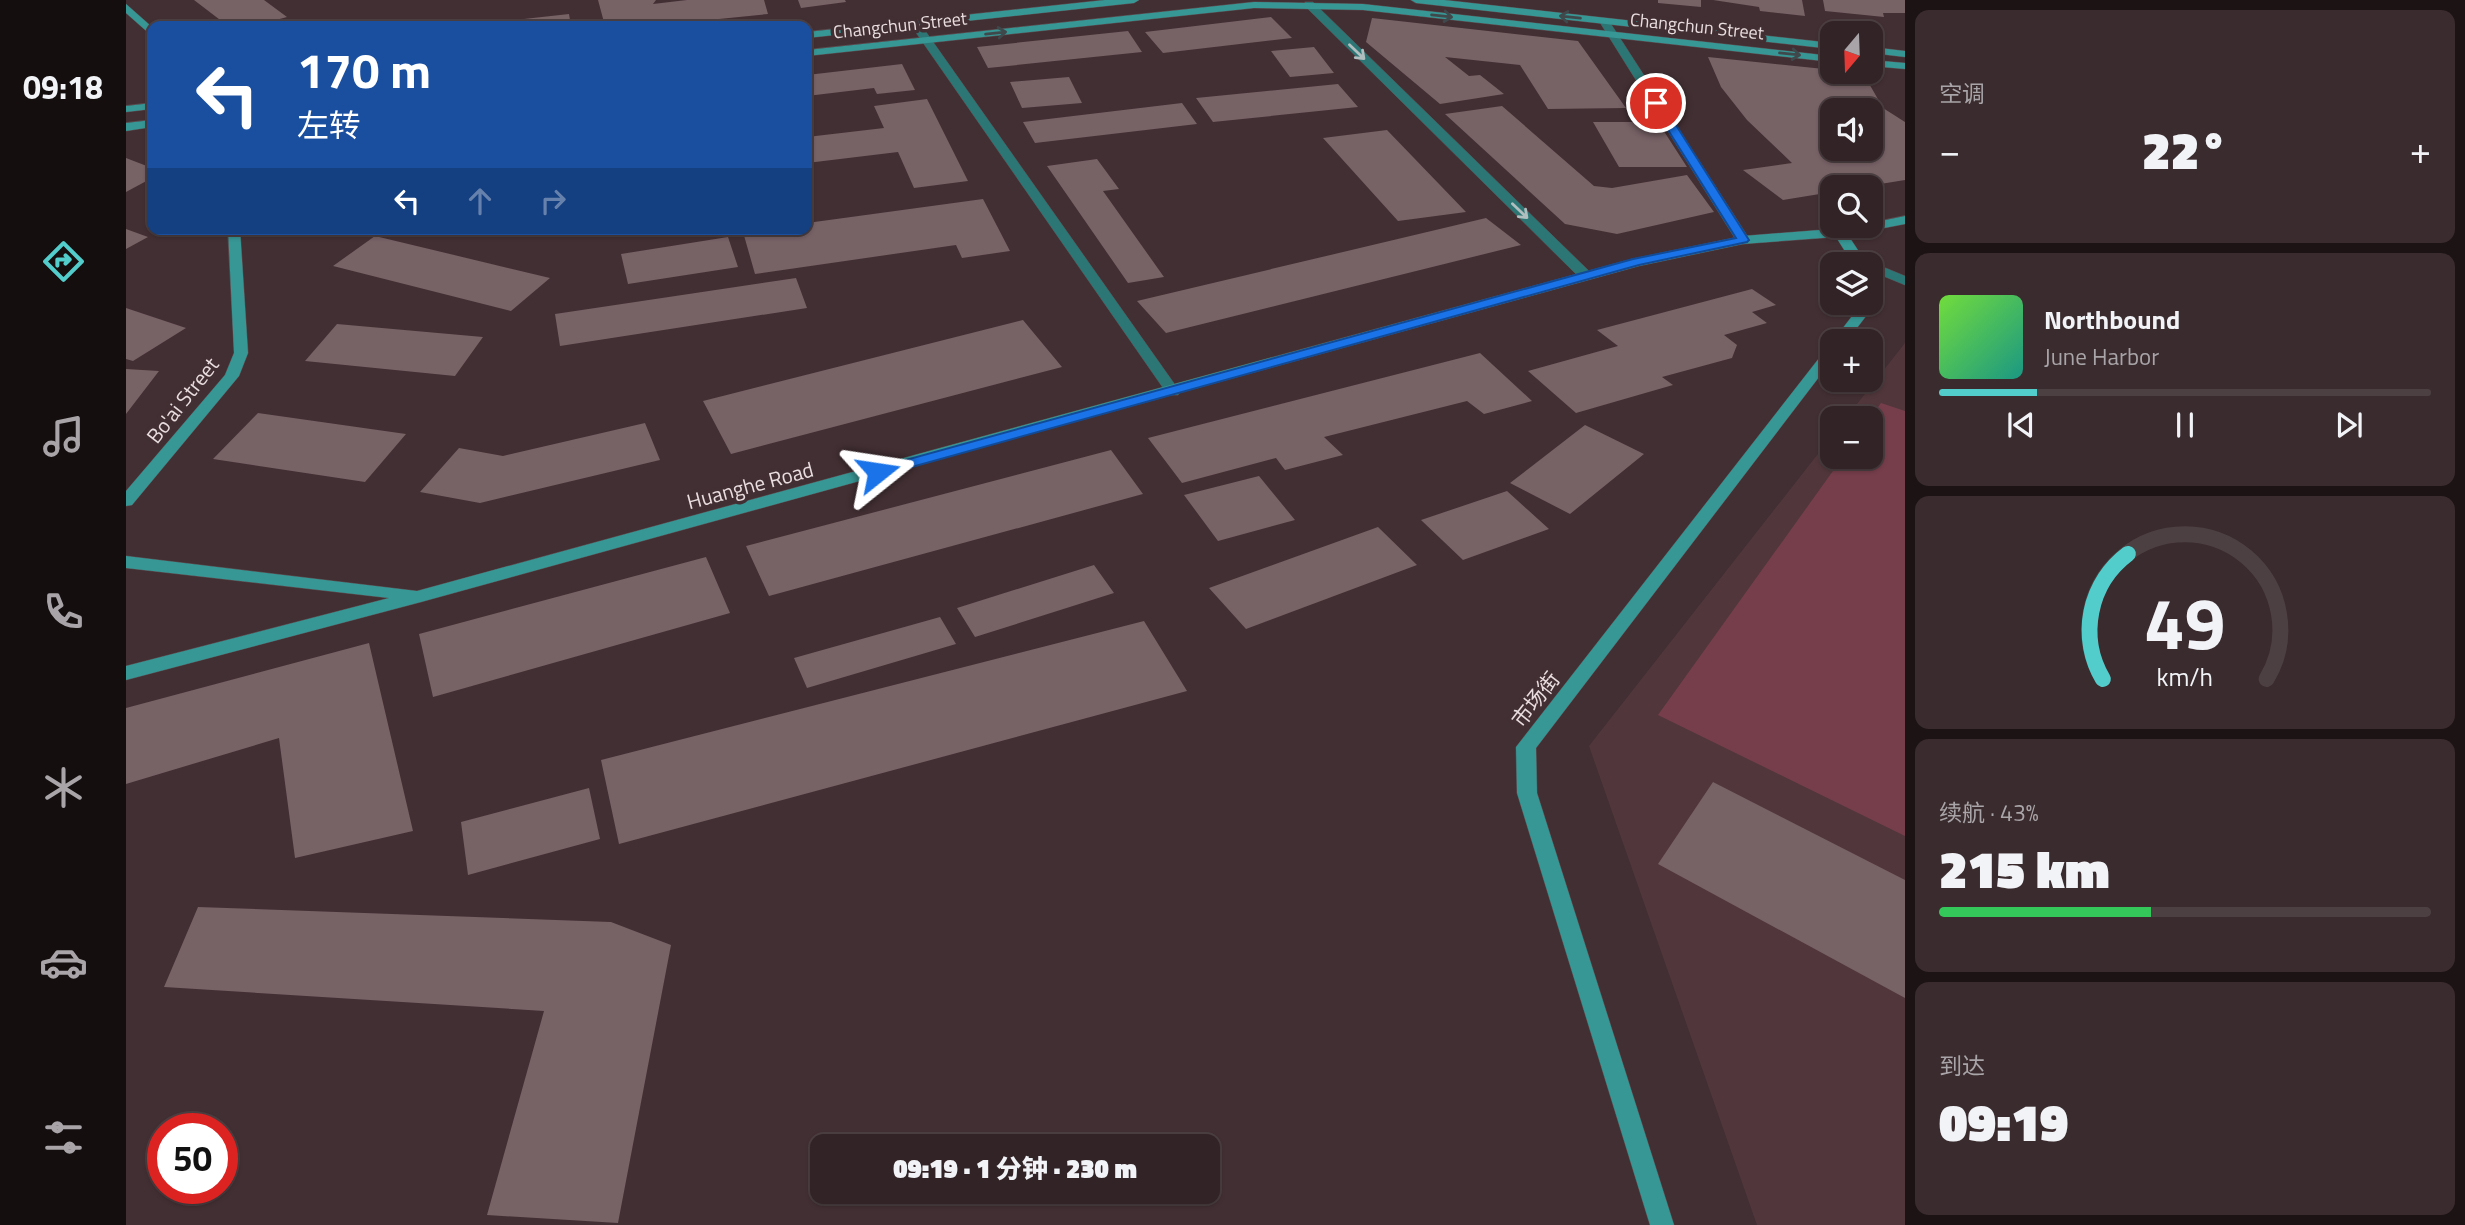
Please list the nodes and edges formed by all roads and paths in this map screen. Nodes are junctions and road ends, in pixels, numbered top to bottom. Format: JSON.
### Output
{"nodes":[{"id":1,"x":1134,"y":0,"type":"edge"},
{"id":2,"x":1416,"y":0,"type":"edge"},
{"id":3,"x":1309,"y":4,"type":"junction"},
{"id":4,"x":126,"y":7,"type":"edge"},
{"id":5,"x":1604,"y":21,"type":"junction"},
{"id":6,"x":915,"y":24,"type":"junction"},
{"id":7,"x":147,"y":28,"type":"edge"},
{"id":8,"x":812,"y":34,"type":"edge"},
{"id":9,"x":1613,"y":35,"type":"junction"},
{"id":10,"x":927,"y":40,"type":"junction"},
{"id":11,"x":1820,"y":45,"type":"edge"},
{"id":12,"x":1883,"y":51,"type":"edge"},
{"id":13,"x":812,"y":52,"type":"edge"},
{"id":14,"x":1905,"y":54,"type":"edge"},
{"id":15,"x":1820,"y":58,"type":"edge"},
{"id":16,"x":1883,"y":64,"type":"edge"},
{"id":17,"x":1905,"y":66,"type":"edge"},
{"id":18,"x":147,"y":107,"type":"edge"},
{"id":19,"x":126,"y":109,"type":"edge"},
{"id":20,"x":147,"y":125,"type":"edge"},
{"id":21,"x":126,"y":127,"type":"edge"},
{"id":22,"x":1905,"y":220,"type":"edge"},
{"id":23,"x":1883,"y":224,"type":"edge"},
{"id":24,"x":1820,"y":234,"type":"edge"},
{"id":25,"x":234,"y":235,"type":"edge"},
{"id":26,"x":1844,"y":238,"type":"edge"},
{"id":27,"x":1743,"y":240,"type":"junction"},
{"id":28,"x":1855,"y":252,"type":"edge"},
{"id":29,"x":1883,"y":272,"type":"edge"},
{"id":30,"x":1586,"y":276,"type":"junction"},
{"id":31,"x":1905,"y":281,"type":"edge"},
{"id":32,"x":1860,"y":315,"type":"edge"},
{"id":33,"x":1849,"y":329,"type":"edge"},
{"id":34,"x":1820,"y":367,"type":"edge"},
{"id":35,"x":1173,"y":391,"type":"junction"},
{"id":36,"x":126,"y":501,"type":"edge"},
{"id":37,"x":126,"y":562,"type":"edge"},
{"id":38,"x":421,"y":596,"type":"junction"},
{"id":39,"x":126,"y":673,"type":"edge"},
{"id":40,"x":1662,"y":1225,"type":"edge"}],
"edges":[{"from":1,"to":6,"type":"street","name":"Changchun Street"},
{"from":5,"to":2,"type":"street","name":"Changchun Street","one_way":true},
{"from":3,"to":9,"type":"street","name":"Changchun Street","one_way":true},
{"from":10,"to":3,"type":"street","name":"Changchun Street","one_way":true},
{"from":3,"to":30,"type":"street","one_way":true},
{"from":4,"to":7,"type":"street"},
{"from":5,"to":9,"type":"street"},
{"from":5,"to":11,"type":"street","name":"Changchun Street"},
{"from":6,"to":8,"type":"street","name":"Changchun Street"},
{"from":6,"to":10,"type":"street"},
{"from":9,"to":15,"type":"street","name":"Changchun Street","one_way":true},
{"from":9,"to":27,"type":"street"},
{"from":10,"to":13,"type":"street","name":"Changchun Street"},
{"from":10,"to":35,"type":"street"},
{"from":12,"to":14,"type":"street"},
{"from":16,"to":17,"type":"street"},
{"from":18,"to":19,"type":"street"},
{"from":20,"to":21,"type":"street"},
{"from":22,"to":23,"type":"street","name":"Huanghe Road"},
{"from":24,"to":27,"type":"street","name":"Huanghe Road"},
{"from":25,"to":36,"type":"street","name":"Bo'ai Street"},
{"from":26,"to":28,"type":"street"},
{"from":27,"to":30,"type":"street","name":"Huanghe Road"},
{"from":29,"to":31,"type":"street"},
{"from":30,"to":35,"type":"street","name":"Huanghe Road"},
{"from":32,"to":33,"type":"street"},
{"from":34,"to":40,"type":"street","name":"市场街"},
{"from":35,"to":38,"type":"street","name":"Huanghe Road"},
{"from":37,"to":38,"type":"street"},
{"from":38,"to":39,"type":"street","name":"Huanghe Road"}]}
